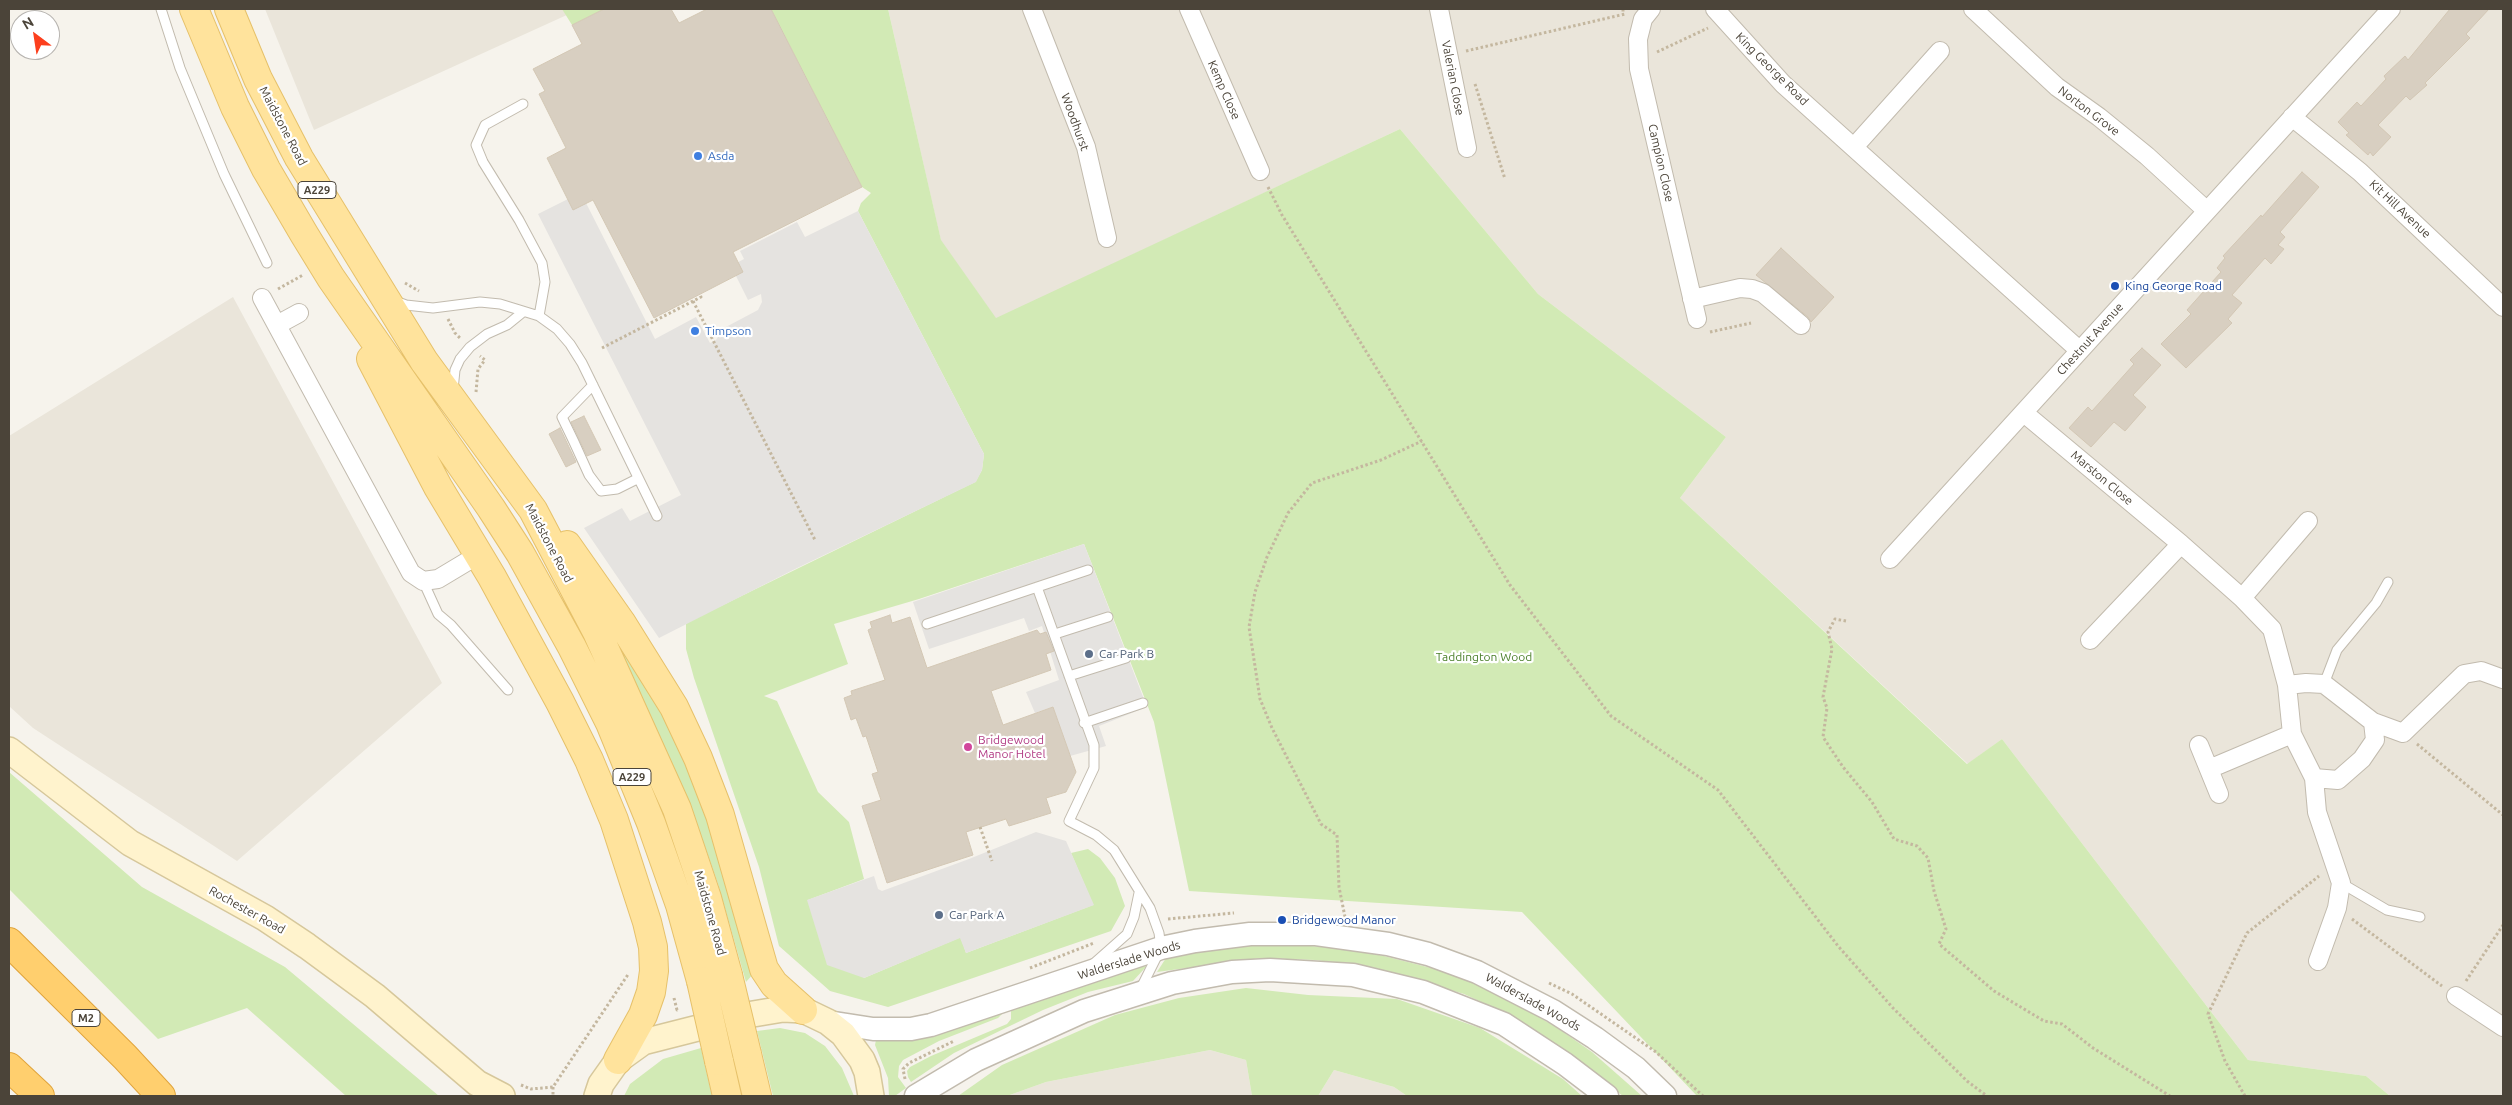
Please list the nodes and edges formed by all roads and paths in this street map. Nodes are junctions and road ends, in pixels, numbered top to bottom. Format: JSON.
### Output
{"nodes":[{"id":1,"x":161,"y":9,"type":"edge"},
{"id":2,"x":194,"y":9,"type":"edge"},
{"id":3,"x":229,"y":9,"type":"edge"},
{"id":4,"x":1032,"y":9,"type":"edge"},
{"id":5,"x":1189,"y":9,"type":"edge"},
{"id":6,"x":1439,"y":9,"type":"edge"},
{"id":7,"x":1623,"y":9,"type":"edge"},
{"id":8,"x":1651,"y":9,"type":"edge"},
{"id":9,"x":1973,"y":9,"type":"edge"},
{"id":10,"x":2391,"y":9,"type":"edge"},
{"id":11,"x":1632,"y":12,"type":"dead end"},
{"id":12,"x":1623,"y":14,"type":"junction"},
{"id":13,"x":1720,"y":15,"type":"edge"},
{"id":14,"x":1461,"y":43,"type":"dead end"},
{"id":15,"x":1463,"y":51,"type":"junction"},
{"id":16,"x":1940,"y":51,"type":"dead end"},
{"id":17,"x":1466,"y":60,"type":"dead end"},
{"id":18,"x":1638,"y":61,"type":"junction"},
{"id":19,"x":1473,"y":79,"type":"dead end"},
{"id":20,"x":523,"y":104,"type":"dead end"},
{"id":21,"x":2292,"y":117,"type":"junction"},
{"id":22,"x":1854,"y":147,"type":"junction"},
{"id":23,"x":1467,"y":148,"type":"dead end"},
{"id":24,"x":1260,"y":171,"type":"joint"},
{"id":25,"x":1504,"y":179,"type":"dead end"},
{"id":26,"x":2207,"y":211,"type":"junction"},
{"id":27,"x":1107,"y":238,"type":"dead end"},
{"id":28,"x":267,"y":263,"type":"dead end"},
{"id":29,"x":326,"y":271,"type":"junction"},
{"id":30,"x":700,"y":294,"type":"dead end"},
{"id":31,"x":383,"y":297,"type":"junction"},
{"id":32,"x":262,"y":298,"type":"joint"},
{"id":33,"x":1692,"y":299,"type":"junction"},
{"id":34,"x":693,"y":301,"type":"junction"},
{"id":35,"x":446,"y":306,"type":"junction"},
{"id":36,"x":2503,"y":307,"type":"edge"},
{"id":37,"x":523,"y":312,"type":"junction"},
{"id":38,"x":299,"y":313,"type":"dead end"},
{"id":39,"x":539,"y":316,"type":"junction"},
{"id":40,"x":1702,"y":324,"type":"joint"},
{"id":41,"x":1751,"y":324,"type":"dead end"},
{"id":42,"x":276,"y":325,"type":"junction"},
{"id":43,"x":1801,"y":325,"type":"dead end"},
{"id":44,"x":470,"y":347,"type":"junction"},
{"id":45,"x":602,"y":348,"type":"dead end"},
{"id":46,"x":2079,"y":350,"type":"junction"},
{"id":47,"x":593,"y":385,"type":"junction"},
{"id":48,"x":459,"y":410,"type":"junction"},
{"id":49,"x":2024,"y":413,"type":"junction"},
{"id":50,"x":1422,"y":440,"type":"junction"},
{"id":51,"x":637,"y":479,"type":"junction"},
{"id":52,"x":533,"y":510,"type":"junction"},
{"id":53,"x":657,"y":516,"type":"dead end"},
{"id":54,"x":2308,"y":521,"type":"dead end"},
{"id":55,"x":815,"y":540,"type":"dead end"},
{"id":56,"x":2181,"y":544,"type":"junction"},
{"id":57,"x":1890,"y":559,"type":"dead end"},
{"id":58,"x":468,"y":561,"type":"junction"},
{"id":59,"x":1088,"y":570,"type":"dead end"},
{"id":60,"x":423,"y":581,"type":"junction"},
{"id":61,"x":2388,"y":582,"type":"dead end"},
{"id":62,"x":1037,"y":587,"type":"junction"},
{"id":63,"x":2242,"y":598,"type":"junction"},
{"id":64,"x":1108,"y":617,"type":"dead end"},
{"id":65,"x":1846,"y":621,"type":"dead end"},
{"id":66,"x":927,"y":624,"type":"dead end"},
{"id":67,"x":1055,"y":634,"type":"junction"},
{"id":68,"x":2090,"y":640,"type":"dead end"},
{"id":69,"x":1126,"y":658,"type":"dead end"},
{"id":70,"x":1069,"y":676,"type":"junction"},
{"id":71,"x":2503,"y":679,"type":"edge"},
{"id":72,"x":2324,"y":684,"type":"junction"},
{"id":73,"x":2287,"y":686,"type":"junction"},
{"id":74,"x":508,"y":690,"type":"dead end"},
{"id":75,"x":1143,"y":703,"type":"dead end"},
{"id":76,"x":2373,"y":722,"type":"junction"},
{"id":77,"x":1084,"y":723,"type":"junction"},
{"id":78,"x":2403,"y":733,"type":"junction"},
{"id":79,"x":2292,"y":734,"type":"junction"},
{"id":80,"x":2199,"y":745,"type":"dead end"},
{"id":81,"x":9,"y":750,"type":"edge"},
{"id":82,"x":2209,"y":769,"type":"junction"},
{"id":83,"x":2314,"y":778,"type":"junction"},
{"id":84,"x":2219,"y":794,"type":"dead end"},
{"id":85,"x":2503,"y":815,"type":"edge"},
{"id":86,"x":980,"y":827,"type":"dead end"},
{"id":87,"x":992,"y":862,"type":"dead end"},
{"id":88,"x":2336,"y":863,"type":"junction"},
{"id":89,"x":2341,"y":883,"type":"junction"},
{"id":90,"x":1139,"y":893,"type":"junction"},
{"id":91,"x":2337,"y":908,"type":"junction"},
{"id":92,"x":1345,"y":917,"type":"dead end"},
{"id":93,"x":2420,"y":918,"type":"dead end"},
{"id":94,"x":2503,"y":925,"type":"edge"},
{"id":95,"x":1101,"y":940,"type":"dead end"},
{"id":96,"x":9,"y":942,"type":"edge"},
{"id":97,"x":1161,"y":948,"type":"junction"},
{"id":98,"x":2318,"y":961,"type":"dead end"},
{"id":99,"x":631,"y":969,"type":"dead end"},
{"id":100,"x":1022,"y":970,"type":"dead end"},
{"id":101,"x":1084,"y":973,"type":"junction"},
{"id":102,"x":1139,"y":993,"type":"junction"},
{"id":103,"x":2456,"y":996,"type":"junction"},
{"id":104,"x":803,"y":1010,"type":"junction"},
{"id":105,"x":828,"y":1022,"type":"junction"},
{"id":106,"x":2503,"y":1027,"type":"edge"},
{"id":107,"x":956,"y":1040,"type":"dead end"},
{"id":108,"x":618,"y":1060,"type":"junction"},
{"id":109,"x":9,"y":1066,"type":"edge"},
{"id":110,"x":553,"y":1087,"type":"junction"},
{"id":111,"x":508,"y":1089,"type":"edge"},
{"id":112,"x":912,"y":1089,"type":"edge"},
{"id":113,"x":482,"y":1090,"type":"edge"},
{"id":114,"x":599,"y":1090,"type":"edge"},
{"id":115,"x":40,"y":1096,"type":"edge"},
{"id":116,"x":161,"y":1096,"type":"edge"},
{"id":117,"x":553,"y":1096,"type":"edge"},
{"id":118,"x":578,"y":1096,"type":"edge"},
{"id":119,"x":728,"y":1096,"type":"edge"},
{"id":120,"x":757,"y":1096,"type":"edge"},
{"id":121,"x":871,"y":1096,"type":"edge"},
{"id":122,"x":1607,"y":1096,"type":"edge"},
{"id":123,"x":1665,"y":1096,"type":"edge"},
{"id":124,"x":1987,"y":1096,"type":"edge"},
{"id":125,"x":2170,"y":1096,"type":"edge"},
{"id":126,"x":2245,"y":1096,"type":"edge"}],
"edges":[{"from":1,"to":28,"type":"lane"},
{"from":2,"to":29,"type":"main road","number":"A229"},
{"from":3,"to":31,"type":"main road","name":"Maidstone Road","number":"A229"},
{"from":4,"to":27,"type":"street","name":"Woodhurst"},
{"from":5,"to":24,"type":"street","name":"Kemp Close"},
{"from":6,"to":23,"type":"street","name":"Valerian Close"},
{"from":7,"to":12,"type":"path"},
{"from":8,"to":18,"type":"street","name":"Campion Close"},
{"from":9,"to":26,"type":"street","name":"Norton Grove"},
{"from":10,"to":21,"type":"street","name":"Chestnut Avenue"},
{"from":11,"to":12,"type":"path"},
{"from":12,"to":15,"type":"path"},
{"from":13,"to":18,"type":"path"},
{"from":13,"to":22,"type":"street","name":"King George Road"},
{"from":14,"to":15,"type":"path"},
{"from":15,"to":17,"type":"path"},
{"from":16,"to":22,"type":"street"},
{"from":18,"to":33,"type":"street","name":"Campion Close"},
{"from":19,"to":25,"type":"path"},
{"from":20,"to":39,"type":"lane"},
{"from":21,"to":26,"type":"street","name":"Chestnut Avenue"},
{"from":21,"to":36,"type":"street","name":"Kit Hill Avenue"},
{"from":22,"to":46,"type":"street","name":"King George Road"},
{"from":24,"to":50,"type":"path"},
{"from":26,"to":46,"type":"street","name":"Chestnut Avenue"},
{"from":29,"to":32,"type":"path"},
{"from":29,"to":58,"type":"main road"},
{"from":29,"to":119,"type":"main road","number":"A229","bridge":true},
{"from":30,"to":34,"type":"path"},
{"from":31,"to":35,"type":"lane"},
{"from":31,"to":48,"type":"main road","name":"Maidstone Road","number":"A229"},
{"from":32,"to":42,"type":"street"},
{"from":33,"to":40,"type":"street","name":"Campion Close"},
{"from":33,"to":43,"type":"street"},
{"from":34,"to":45,"type":"path"},
{"from":34,"to":55,"type":"path"},
{"from":35,"to":37,"type":"lane"},
{"from":35,"to":44,"type":"path"},
{"from":37,"to":39,"type":"lane"},
{"from":37,"to":44,"type":"lane"},
{"from":38,"to":42,"type":"street"},
{"from":39,"to":47,"type":"lane"},
{"from":40,"to":41,"type":"path"},
{"from":42,"to":60,"type":"street"},
{"from":44,"to":48,"type":"lane"},
{"from":46,"to":49,"type":"street","name":"Chestnut Avenue"},
{"from":47,"to":51,"type":"lane"},
{"from":47,"to":51,"type":"lane"},
{"from":48,"to":52,"type":"main road","name":"Maidstone Road","number":"A229"},
{"from":49,"to":56,"type":"street","name":"Marston Close"},
{"from":49,"to":57,"type":"street","name":"Chestnut Avenue"},
{"from":50,"to":92,"type":"path"},
{"from":50,"to":124,"type":"path"},
{"from":51,"to":53,"type":"lane"},
{"from":52,"to":104,"type":"main road"},
{"from":52,"to":120,"type":"main road","name":"Maidstone Road","number":"A229","bridge":true},
{"from":54,"to":63,"type":"street"},
{"from":56,"to":63,"type":"street","name":"Marston Close"},
{"from":56,"to":68,"type":"street"},
{"from":58,"to":60,"type":"street"},
{"from":58,"to":108,"type":"main road"},
{"from":59,"to":62,"type":"lane"},
{"from":60,"to":74,"type":"lane"},
{"from":61,"to":72,"type":"lane"},
{"from":62,"to":66,"type":"lane"},
{"from":62,"to":67,"type":"lane"},
{"from":63,"to":73,"type":"street","name":"Marston Close"},
{"from":64,"to":67,"type":"lane"},
{"from":65,"to":125,"type":"path"},
{"from":67,"to":70,"type":"lane"},
{"from":69,"to":70,"type":"lane"},
{"from":70,"to":77,"type":"lane"},
{"from":71,"to":78,"type":"street"},
{"from":72,"to":73,"type":"street"},
{"from":72,"to":76,"type":"street"},
{"from":73,"to":79,"type":"street","name":"Marston Close"},
{"from":75,"to":77,"type":"lane"},
{"from":76,"to":78,"type":"street"},
{"from":76,"to":83,"type":"street"},
{"from":77,"to":90,"type":"lane"},
{"from":78,"to":85,"type":"path"},
{"from":79,"to":82,"type":"street"},
{"from":79,"to":83,"type":"street","name":"Marston Close"},
{"from":80,"to":82,"type":"street"},
{"from":81,"to":113,"type":"main road","name":"Rochester Road"},
{"from":82,"to":84,"type":"street"},
{"from":83,"to":88,"type":"street","name":"Marston Close"},
{"from":86,"to":87,"type":"path"},
{"from":88,"to":89,"type":"street","name":"Marston Close"},
{"from":88,"to":126,"type":"path"},
{"from":89,"to":91,"type":"street","name":"Marston Close"},
{"from":89,"to":93,"type":"lane"},
{"from":90,"to":97,"type":"lane"},
{"from":90,"to":101,"type":"lane"},
{"from":91,"to":98,"type":"street","name":"Marston Close"},
{"from":91,"to":103,"type":"path"},
{"from":94,"to":103,"type":"path"},
{"from":95,"to":100,"type":"path"},
{"from":96,"to":116,"type":"highway","number":"M2"},
{"from":97,"to":101,"type":"street","name":"Walderslade Woods"},
{"from":97,"to":102,"type":"lane"},
{"from":97,"to":123,"type":"street","name":"Walderslade Woods"},
{"from":99,"to":110,"type":"path"},
{"from":101,"to":105,"type":"street","name":"Walderslade Woods"},
{"from":102,"to":112,"type":"street"},
{"from":102,"to":122,"type":"street"},
{"from":103,"to":106,"type":"street"},
{"from":104,"to":105,"type":"main road"},
{"from":104,"to":108,"type":"main road"},
{"from":105,"to":121,"type":"main road"},
{"from":107,"to":112,"type":"path"},
{"from":108,"to":114,"type":"main road"},
{"from":109,"to":115,"type":"highway"},
{"from":110,"to":111,"type":"path"},
{"from":110,"to":117,"type":"path"},
{"from":111,"to":113,"type":"main road","name":"Rochester Road"},
{"from":114,"to":118,"type":"main road"}]}
